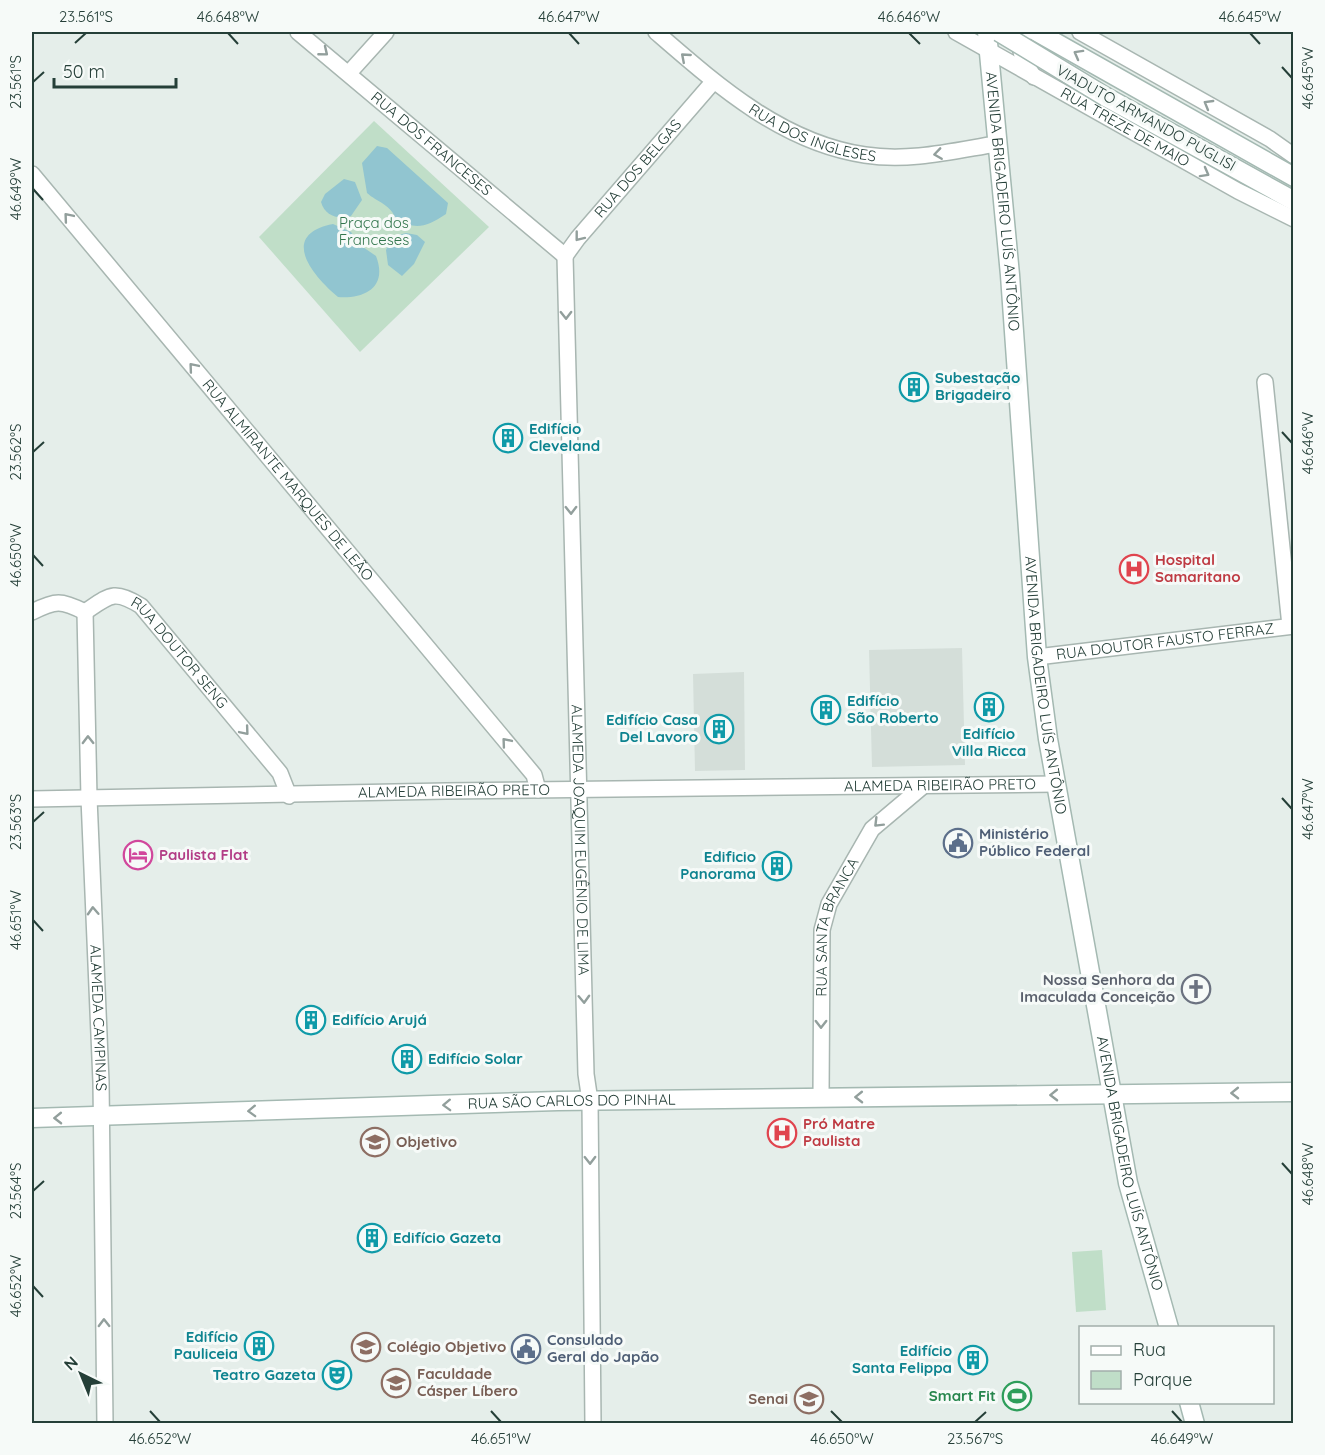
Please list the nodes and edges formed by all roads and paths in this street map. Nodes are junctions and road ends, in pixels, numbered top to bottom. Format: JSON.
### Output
{"nodes":[{"id":1,"x":298,"y":32,"type":"edge"},
{"id":2,"x":386,"y":32,"type":"edge"},
{"id":3,"x":656,"y":32,"type":"edge"},
{"id":4,"x":956,"y":32,"type":"edge"},
{"id":5,"x":987,"y":32,"type":"edge"},
{"id":6,"x":999,"y":32,"type":"edge"},
{"id":7,"x":1026,"y":32,"type":"edge"},
{"id":8,"x":1037,"y":32,"type":"edge"},
{"id":9,"x":1080,"y":32,"type":"edge"},
{"id":10,"x":989,"y":52,"type":"junction"},
{"id":11,"x":349,"y":73,"type":"junction"},
{"id":12,"x":1034,"y":78,"type":"junction"},
{"id":13,"x":713,"y":82,"type":"junction"},
{"id":14,"x":996,"y":144,"type":"junction"},
{"id":15,"x":1293,"y":156,"type":"edge"},
{"id":16,"x":32,"y":174,"type":"edge"},
{"id":17,"x":1293,"y":177,"type":"edge"},
{"id":18,"x":1293,"y":201,"type":"edge"},
{"id":19,"x":1293,"y":219,"type":"edge"},
{"id":20,"x":565,"y":256,"type":"junction"},
{"id":21,"x":1265,"y":382,"type":"dead end"},
{"id":22,"x":32,"y":612,"type":"edge"},
{"id":23,"x":85,"y":612,"type":"junction"},
{"id":24,"x":1292,"y":626,"type":"edge"},
{"id":25,"x":1037,"y":657,"type":"junction"},
{"id":26,"x":1056,"y":784,"type":"junction"},
{"id":27,"x":923,"y":786,"type":"junction"},
{"id":28,"x":579,"y":789,"type":"junction"},
{"id":29,"x":538,"y":790,"type":"junction"},
{"id":30,"x":289,"y":796,"type":"junction"},
{"id":31,"x":89,"y":798,"type":"junction"},
{"id":32,"x":32,"y":799,"type":"edge"},
{"id":33,"x":1293,"y":1092,"type":"edge"},
{"id":34,"x":1113,"y":1094,"type":"junction"},
{"id":35,"x":821,"y":1098,"type":"junction"},
{"id":36,"x":590,"y":1101,"type":"junction"},
{"id":37,"x":102,"y":1116,"type":"junction"},
{"id":38,"x":32,"y":1118,"type":"edge"},
{"id":39,"x":1167,"y":1326,"type":"edge"},
{"id":40,"x":1190,"y":1404,"type":"edge"},
{"id":41,"x":105,"y":1424,"type":"edge"},
{"id":42,"x":593,"y":1424,"type":"edge"},
{"id":43,"x":1195,"y":1424,"type":"edge"}],
"edges":[{"from":1,"to":11,"type":"street","name":"RUA DOS FRANCESES","one_way":true},
{"from":2,"to":11,"type":"street"},
{"from":13,"to":3,"type":"street","name":"RUA DOS INGLESES","one_way":true},
{"from":4,"to":10,"type":"street","name":"RUA TREZE DE MAIO"},
{"from":5,"to":10,"type":"main road","name":"AVENIDA BRIGADEIRO LUÍS ANTÔNIO"},
{"from":6,"to":18,"type":"main road","name":"VIADUTO ARMANDO PUGLISI","bridge":true},
{"from":7,"to":12,"type":"street"},
{"from":17,"to":8,"type":"main road","name":"VIADUTO ARMANDO PUGLISI","one_way":true},
{"from":15,"to":9,"type":"street","one_way":true},
{"from":10,"to":12,"type":"street","name":"RUA TREZE DE MAIO"},
{"from":10,"to":14,"type":"main road","name":"AVENIDA BRIGADEIRO LUÍS ANTÔNIO"},
{"from":11,"to":20,"type":"street","name":"RUA DOS FRANCESES"},
{"from":12,"to":19,"type":"street","name":"RUA TREZE DE MAIO","one_way":true},
{"from":14,"to":13,"type":"street","name":"RUA DOS INGLESES","one_way":true},
{"from":13,"to":20,"type":"street","name":"RUA DOS BELGAS","one_way":true},
{"from":14,"to":25,"type":"main road","name":"AVENIDA BRIGADEIRO LUÍS ANTÔNIO"},
{"from":29,"to":16,"type":"street","name":"RUA ALMIRANTE MARQUES DE LEÃO","one_way":true},
{"from":20,"to":28,"type":"street","name":"ALAMEDA JOAQUIM EUGÊNIO DE LIMA","one_way":true},
{"from":21,"to":24,"type":"street"},
{"from":22,"to":23,"type":"street"},
{"from":23,"to":30,"type":"street","name":"RUA DOUTOR SENG","one_way":true},
{"from":31,"to":23,"type":"street","name":"ALAMEDA CAMPINAS","one_way":true},
{"from":24,"to":25,"type":"street","name":"RUA DOUTOR FAUSTO FERRAZ"},
{"from":25,"to":26,"type":"main road","name":"AVENIDA BRIGADEIRO LUÍS ANTÔNIO"},
{"from":26,"to":27,"type":"street","name":"ALAMEDA RIBEIRÃO PRETO"},
{"from":26,"to":34,"type":"main road","name":"AVENIDA BRIGADEIRO LUÍS ANTÔNIO"},
{"from":27,"to":28,"type":"street","name":"ALAMEDA RIBEIRÃO PRETO"},
{"from":27,"to":35,"type":"street","name":"RUA SANTA BRANCA","one_way":true},
{"from":28,"to":29,"type":"street","name":"ALAMEDA RIBEIRÃO PRETO"},
{"from":28,"to":36,"type":"street","name":"ALAMEDA JOAQUIM EUGÊNIO DE LIMA","one_way":true},
{"from":29,"to":30,"type":"street","name":"ALAMEDA RIBEIRÃO PRETO"},
{"from":30,"to":31,"type":"street","name":"ALAMEDA RIBEIRÃO PRETO"},
{"from":31,"to":32,"type":"street","name":"ALAMEDA RIBEIRÃO PRETO"},
{"from":37,"to":31,"type":"street","name":"ALAMEDA CAMPINAS","one_way":true},
{"from":33,"to":34,"type":"main road","name":"RUA SÃO CARLOS DO PINHAL","one_way":true},
{"from":34,"to":35,"type":"main road","name":"RUA SÃO CARLOS DO PINHAL","one_way":true},
{"from":34,"to":39,"type":"main road","name":"AVENIDA BRIGADEIRO LUÍS ANTÔNIO"},
{"from":35,"to":36,"type":"main road","name":"RUA SÃO CARLOS DO PINHAL"},
{"from":36,"to":37,"type":"main road","name":"RUA SÃO CARLOS DO PINHAL","one_way":true},
{"from":36,"to":42,"type":"street","name":"ALAMEDA JOAQUIM EUGÊNIO DE LIMA","one_way":true},
{"from":37,"to":38,"type":"main road","name":"RUA SÃO CARLOS DO PINHAL","one_way":true},
{"from":41,"to":37,"type":"street","name":"ALAMEDA CAMPINAS","one_way":true},
{"from":40,"to":43,"type":"main road"}]}
